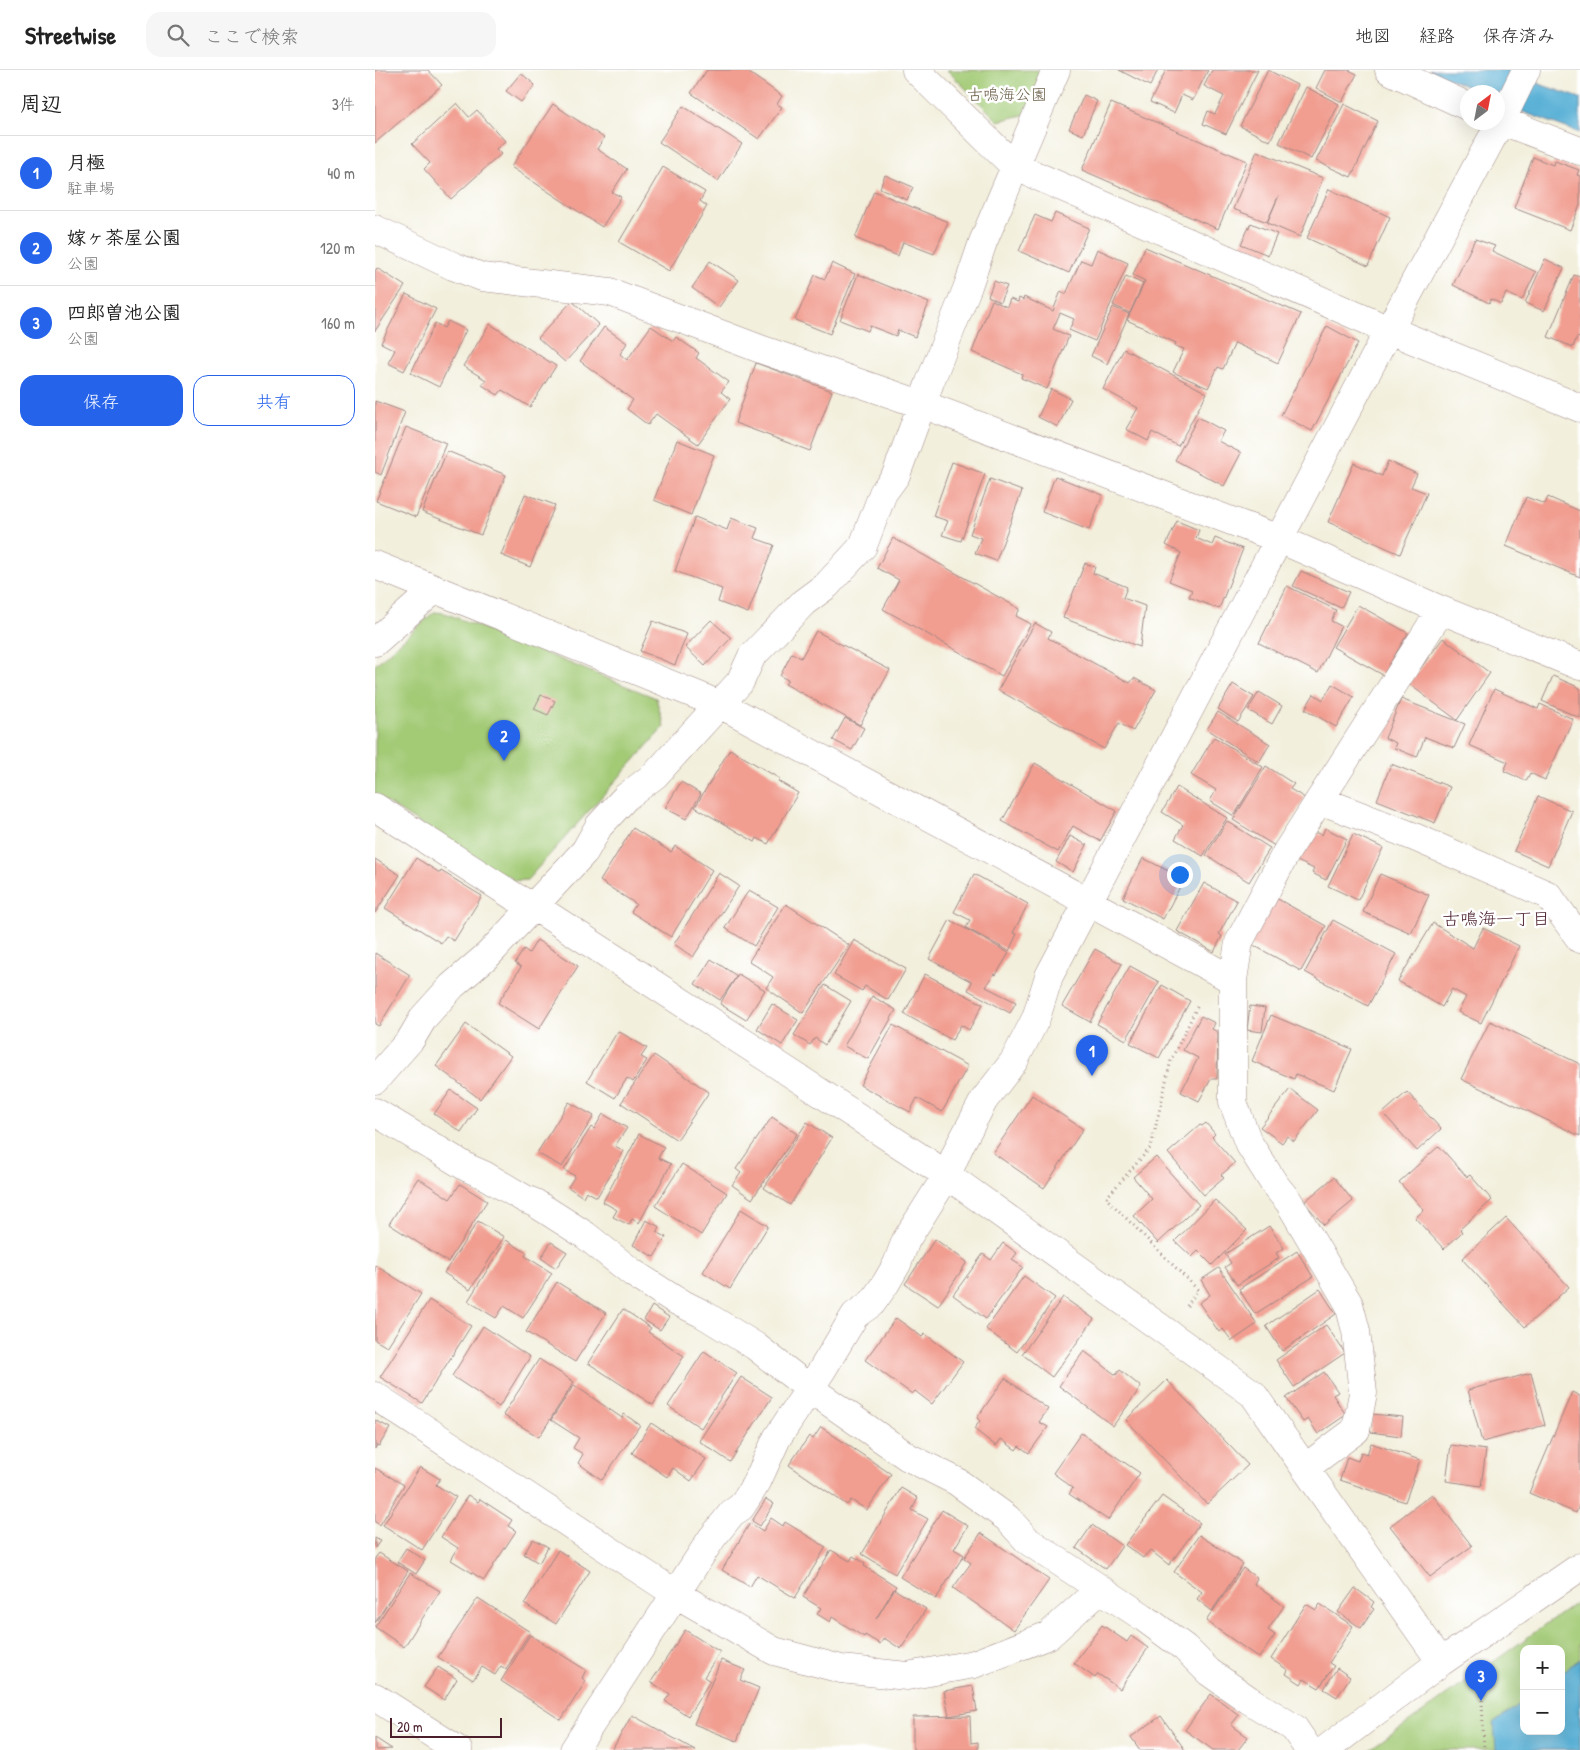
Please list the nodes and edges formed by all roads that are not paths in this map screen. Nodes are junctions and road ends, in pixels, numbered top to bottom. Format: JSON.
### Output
{"nodes":[{"id":1,"x":915,"y":70,"type":"edge"},
{"id":2,"x":1056,"y":70,"type":"edge"},
{"id":3,"x":1389,"y":70,"type":"edge"},
{"id":4,"x":1526,"y":70,"type":"edge"},
{"id":5,"x":1460,"y":103,"type":"edge"},
{"id":6,"x":1505,"y":109,"type":"edge"},
{"id":7,"x":1505,"y":119,"type":"edge"},
{"id":8,"x":1494,"y":130,"type":"edge"},
{"id":9,"x":1580,"y":151,"type":"edge"},
{"id":10,"x":1014,"y":166,"type":"junction"},
{"id":11,"x":375,"y":229,"type":"edge"},
{"id":12,"x":1389,"y":330,"type":"junction"},
{"id":13,"x":922,"y":404,"type":"junction"},
{"id":14,"x":1580,"y":408,"type":"edge"},
{"id":15,"x":1279,"y":539,"type":"junction"},
{"id":16,"x":375,"y":565,"type":"edge"},
{"id":17,"x":434,"y":590,"type":"junction"},
{"id":18,"x":1441,"y":610,"type":"junction"},
{"id":19,"x":375,"y":642,"type":"edge"},
{"id":20,"x":1580,"y":666,"type":"edge"},
{"id":21,"x":719,"y":705,"type":"junction"},
{"id":22,"x":1320,"y":800,"type":"junction"},
{"id":23,"x":375,"y":807,"type":"edge"},
{"id":24,"x":1088,"y":902,"type":"junction"},
{"id":25,"x":533,"y":907,"type":"junction"},
{"id":26,"x":1580,"y":939,"type":"edge"},
{"id":27,"x":1224,"y":975,"type":"junction"},
{"id":28,"x":375,"y":1080,"type":"edge"},
{"id":29,"x":375,"y":1112,"type":"edge"},
{"id":30,"x":947,"y":1175,"type":"junction"},
{"id":31,"x":809,"y":1388,"type":"junction"},
{"id":32,"x":375,"y":1396,"type":"edge"},
{"id":33,"x":1305,"y":1468,"type":"junction"},
{"id":34,"x":1580,"y":1567,"type":"edge"},
{"id":35,"x":1100,"y":1589,"type":"junction"},
{"id":36,"x":676,"y":1594,"type":"junction"},
{"id":37,"x":1441,"y":1662,"type":"junction"},
{"id":38,"x":375,"y":1697,"type":"edge"},
{"id":39,"x":458,"y":1750,"type":"edge"},
{"id":40,"x":575,"y":1750,"type":"edge"},
{"id":41,"x":1309,"y":1750,"type":"edge"},
{"id":42,"x":1325,"y":1750,"type":"edge"}],
"edges":[{"from":1,"to":10,"type":"street"},
{"from":2,"to":10,"type":"street"},
{"from":3,"to":5,"type":"street"},
{"from":4,"to":6,"type":"street"},
{"from":7,"to":9,"type":"street"},
{"from":8,"to":12,"type":"street"},
{"from":10,"to":12,"type":"street"},
{"from":10,"to":13,"type":"street"},
{"from":11,"to":13,"type":"street"},
{"from":12,"to":14,"type":"street"},
{"from":12,"to":15,"type":"street"},
{"from":13,"to":15,"type":"street"},
{"from":13,"to":21,"type":"street"},
{"from":15,"to":18,"type":"street"},
{"from":15,"to":24,"type":"street"},
{"from":16,"to":17,"type":"street"},
{"from":17,"to":19,"type":"street"},
{"from":17,"to":21,"type":"street"},
{"from":18,"to":20,"type":"street"},
{"from":18,"to":22,"type":"street"},
{"from":21,"to":24,"type":"street"},
{"from":21,"to":25,"type":"street"},
{"from":22,"to":26,"type":"street"},
{"from":22,"to":27,"type":"street"},
{"from":23,"to":25,"type":"street"},
{"from":24,"to":27,"type":"street"},
{"from":24,"to":30,"type":"street"},
{"from":25,"to":28,"type":"street"},
{"from":25,"to":30,"type":"street"},
{"from":27,"to":33,"type":"street"},
{"from":29,"to":31,"type":"street"},
{"from":30,"to":31,"type":"street"},
{"from":30,"to":33,"type":"street"},
{"from":31,"to":35,"type":"street"},
{"from":31,"to":36,"type":"street"},
{"from":32,"to":36,"type":"street"},
{"from":33,"to":37,"type":"street"},
{"from":34,"to":37,"type":"street"},
{"from":35,"to":36,"type":"street"},
{"from":35,"to":41,"type":"street"},
{"from":36,"to":40,"type":"street"},
{"from":37,"to":42,"type":"street"},
{"from":38,"to":39,"type":"street"}]}
